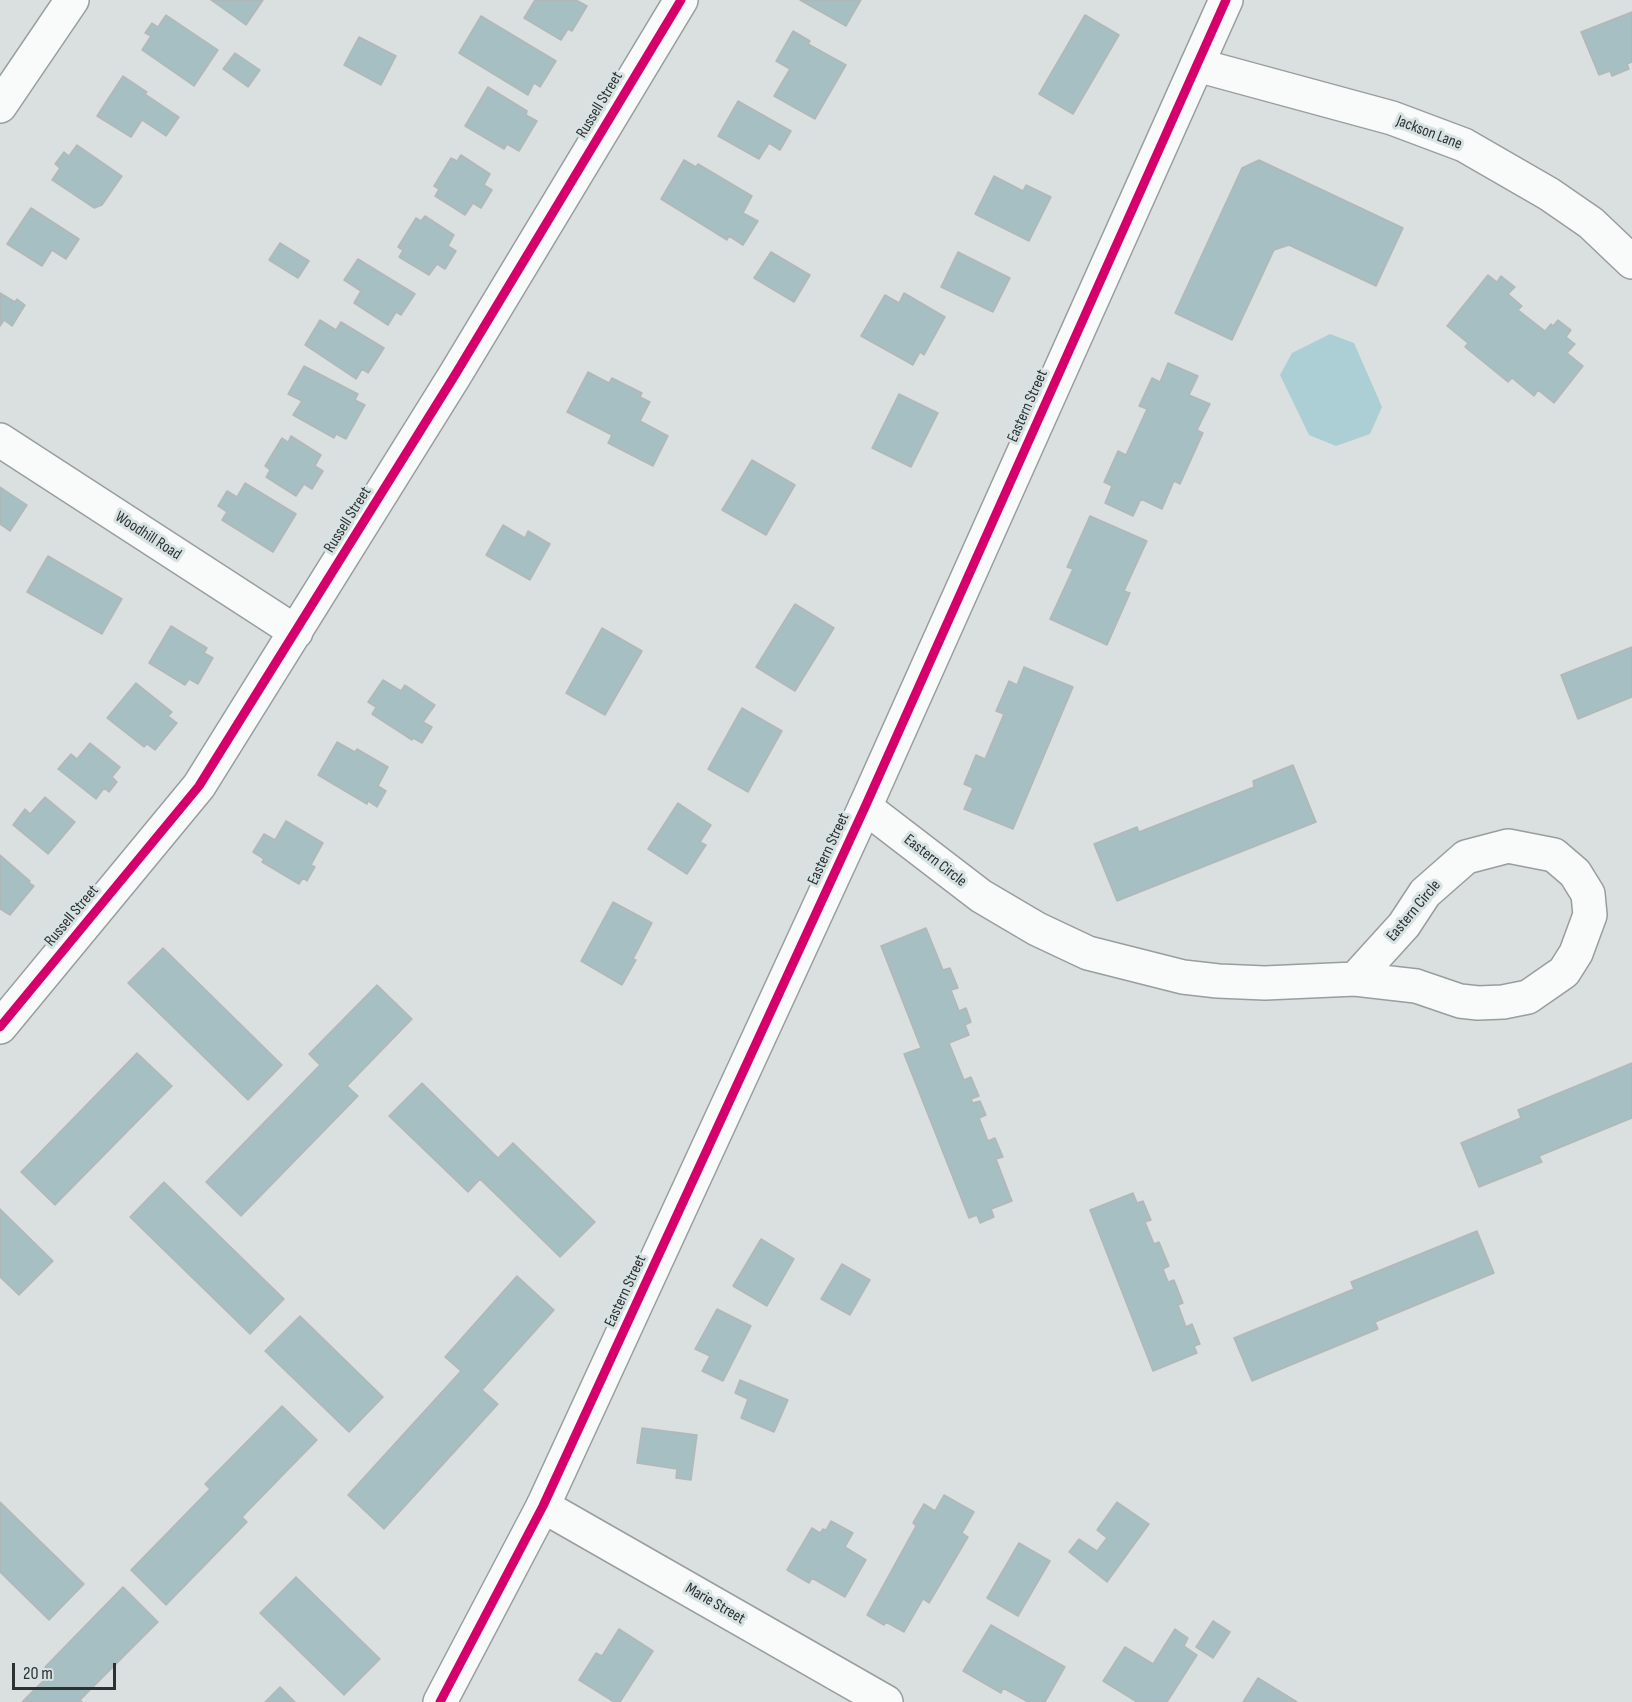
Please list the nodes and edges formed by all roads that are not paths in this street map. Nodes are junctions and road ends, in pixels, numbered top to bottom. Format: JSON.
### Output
{"nodes":[{"id":1,"x":72,"y":0,"type":"edge"},
{"id":2,"x":681,"y":0,"type":"edge"},
{"id":3,"x":1226,"y":0,"type":"edge"},
{"id":4,"x":1197,"y":65,"type":"junction"},
{"id":5,"x":0,"y":106,"type":"edge"},
{"id":6,"x":1632,"y":262,"type":"edge"},
{"id":7,"x":0,"y":441,"type":"edge"},
{"id":8,"x":296,"y":632,"type":"junction"},
{"id":9,"x":865,"y":807,"type":"junction"},
{"id":10,"x":1354,"y":979,"type":"junction"},
{"id":11,"x":0,"y":1027,"type":"edge"},
{"id":12,"x":543,"y":1506,"type":"junction"},
{"id":13,"x":440,"y":1702,"type":"edge"},
{"id":14,"x":886,"y":1702,"type":"edge"}],
"edges":[{"from":1,"to":5,"type":"street"},
{"from":2,"to":8,"type":"street","name":"Russell Street"},
{"from":3,"to":4,"type":"street","name":"Eastern Street"},
{"from":4,"to":6,"type":"street","name":"Jackson Lane"},
{"from":4,"to":9,"type":"street","name":"Eastern Street"},
{"from":7,"to":8,"type":"street","name":"Woodhill Road"},
{"from":8,"to":11,"type":"street","name":"Russell Street"},
{"from":9,"to":10,"type":"street","name":"Eastern Circle"},
{"from":9,"to":12,"type":"street","name":"Eastern Street"},
{"from":10,"to":10,"type":"street","name":"Eastern Circle"},
{"from":12,"to":13,"type":"street","name":"Eastern Street"},
{"from":12,"to":14,"type":"street","name":"Marie Street"}]}
